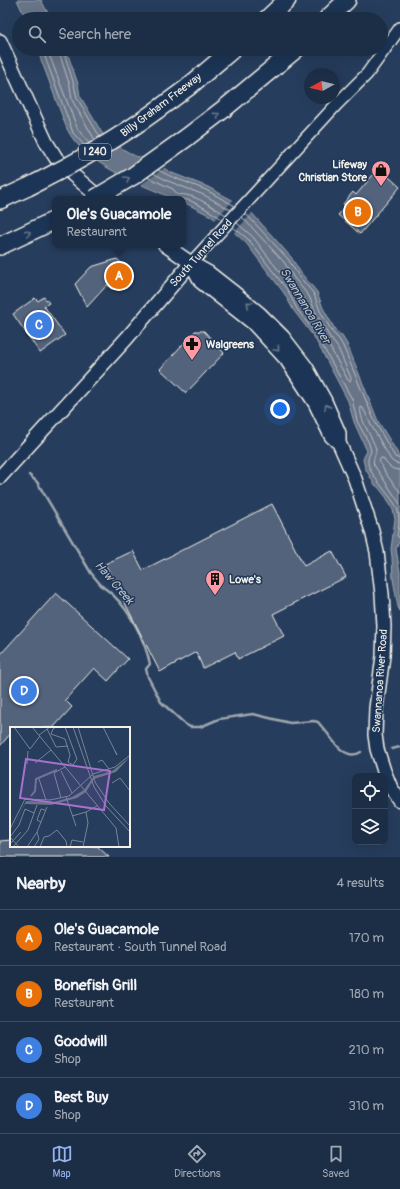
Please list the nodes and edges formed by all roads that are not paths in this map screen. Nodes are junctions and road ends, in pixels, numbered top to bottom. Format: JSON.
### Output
{"nodes":[{"id":1,"x":287,"y":0,"type":"edge"},
{"id":2,"x":347,"y":0,"type":"edge"},
{"id":3,"x":274,"y":12,"type":"edge"},
{"id":4,"x":335,"y":12,"type":"edge"},
{"id":5,"x":400,"y":28,"type":"edge"},
{"id":6,"x":0,"y":41,"type":"edge"},
{"id":7,"x":388,"y":45,"type":"edge"},
{"id":8,"x":225,"y":56,"type":"edge"},
{"id":9,"x":288,"y":56,"type":"edge"},
{"id":10,"x":381,"y":56,"type":"edge"},
{"id":11,"x":98,"y":196,"type":"edge"},
{"id":12,"x":99,"y":196,"type":"edge"},
{"id":13,"x":0,"y":200,"type":"edge"},
{"id":14,"x":52,"y":221,"type":"edge"},
{"id":15,"x":0,"y":246,"type":"edge"},
{"id":16,"x":169,"y":248,"type":"edge"},
{"id":17,"x":191,"y":264,"type":"junction"},
{"id":18,"x":0,"y":477,"type":"edge"},
{"id":19,"x":400,"y":801,"type":"edge"}],
"edges":[{"from":1,"to":3,"type":"highway"},
{"from":2,"to":4,"type":"highway"},
{"from":5,"to":7,"type":"street","name":"South Tunnel Road"},
{"from":6,"to":11,"type":"main road"},
{"from":8,"to":13,"type":"highway","name":"Billy Graham Freeway","number":"I 240","bridge":true},
{"from":12,"to":9,"type":"highway","one_way":true,"bridge":true},
{"from":10,"to":17,"type":"street","name":"South Tunnel Road"},
{"from":15,"to":14,"type":"highway","one_way":true},
{"from":16,"to":17,"type":"main road","name":"Swannanoa River Road"},
{"from":17,"to":18,"type":"main road","name":"South Tunnel Road"},
{"from":17,"to":19,"type":"main road","name":"Swannanoa River Road"}]}
